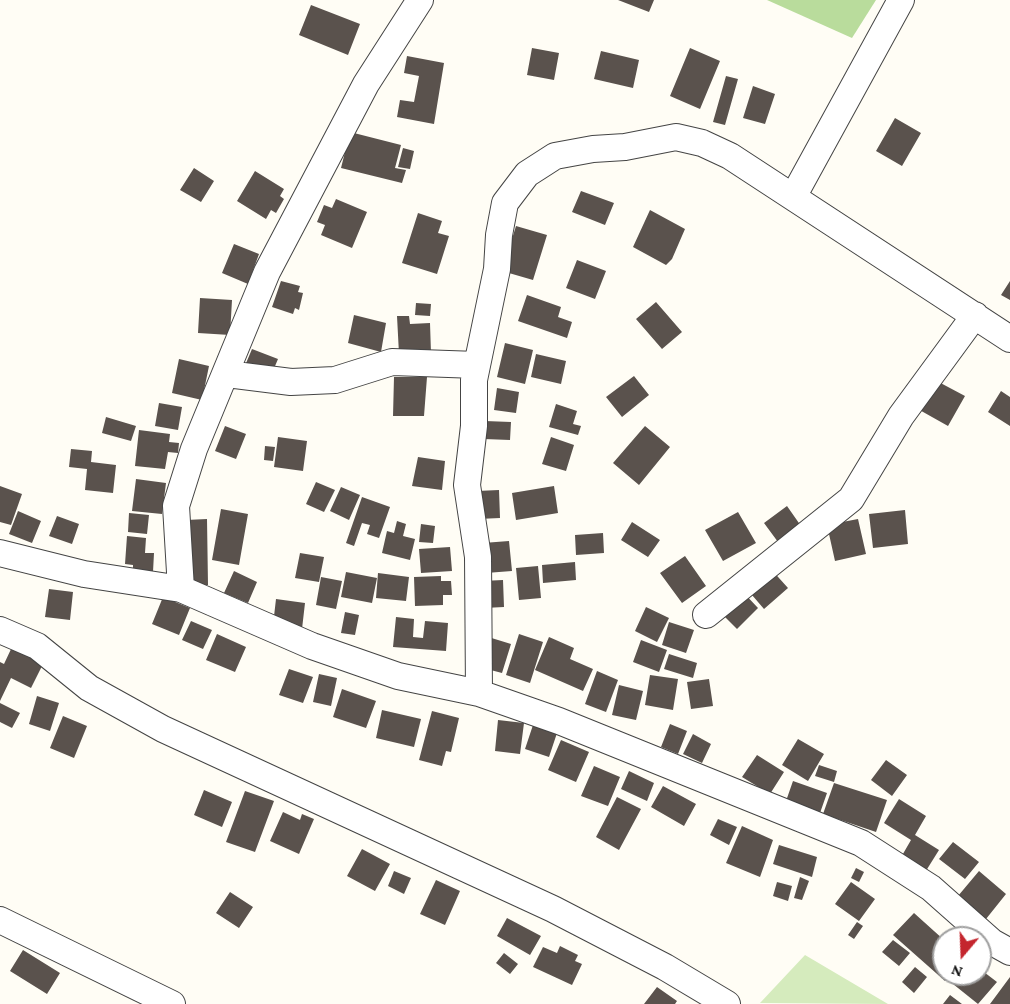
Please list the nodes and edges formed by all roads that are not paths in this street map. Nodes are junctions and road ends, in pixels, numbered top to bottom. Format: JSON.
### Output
{"nodes":[{"id":1,"x":420,"y":0,"type":"edge"},
{"id":2,"x":902,"y":0,"type":"edge"},
{"id":3,"x":793,"y":197,"type":"junction"},
{"id":4,"x":975,"y":315,"type":"junction"},
{"id":5,"x":1010,"y":339,"type":"edge"},
{"id":6,"x":477,"y":365,"type":"junction"},
{"id":7,"x":227,"y":374,"type":"junction"},
{"id":8,"x":0,"y":555,"type":"edge"},
{"id":9,"x":181,"y":589,"type":"junction"},
{"id":10,"x":706,"y":615,"type":"dead end"},
{"id":11,"x":0,"y":630,"type":"edge"},
{"id":12,"x":479,"y":693,"type":"junction"},
{"id":13,"x":0,"y":920,"type":"edge"},
{"id":14,"x":1010,"y":952,"type":"edge"},
{"id":15,"x":172,"y":1004,"type":"edge"},
{"id":16,"x":727,"y":1004,"type":"edge"}],
"edges":[{"from":1,"to":7,"type":"street"},
{"from":2,"to":3,"type":"street"},
{"from":3,"to":4,"type":"street"},
{"from":3,"to":6,"type":"street"},
{"from":4,"to":5,"type":"street"},
{"from":4,"to":10,"type":"street"},
{"from":6,"to":7,"type":"street"},
{"from":6,"to":12,"type":"street"},
{"from":7,"to":9,"type":"street"},
{"from":8,"to":9,"type":"street"},
{"from":9,"to":12,"type":"street"},
{"from":11,"to":16,"type":"street"},
{"from":12,"to":14,"type":"street"},
{"from":13,"to":15,"type":"street"}]}
